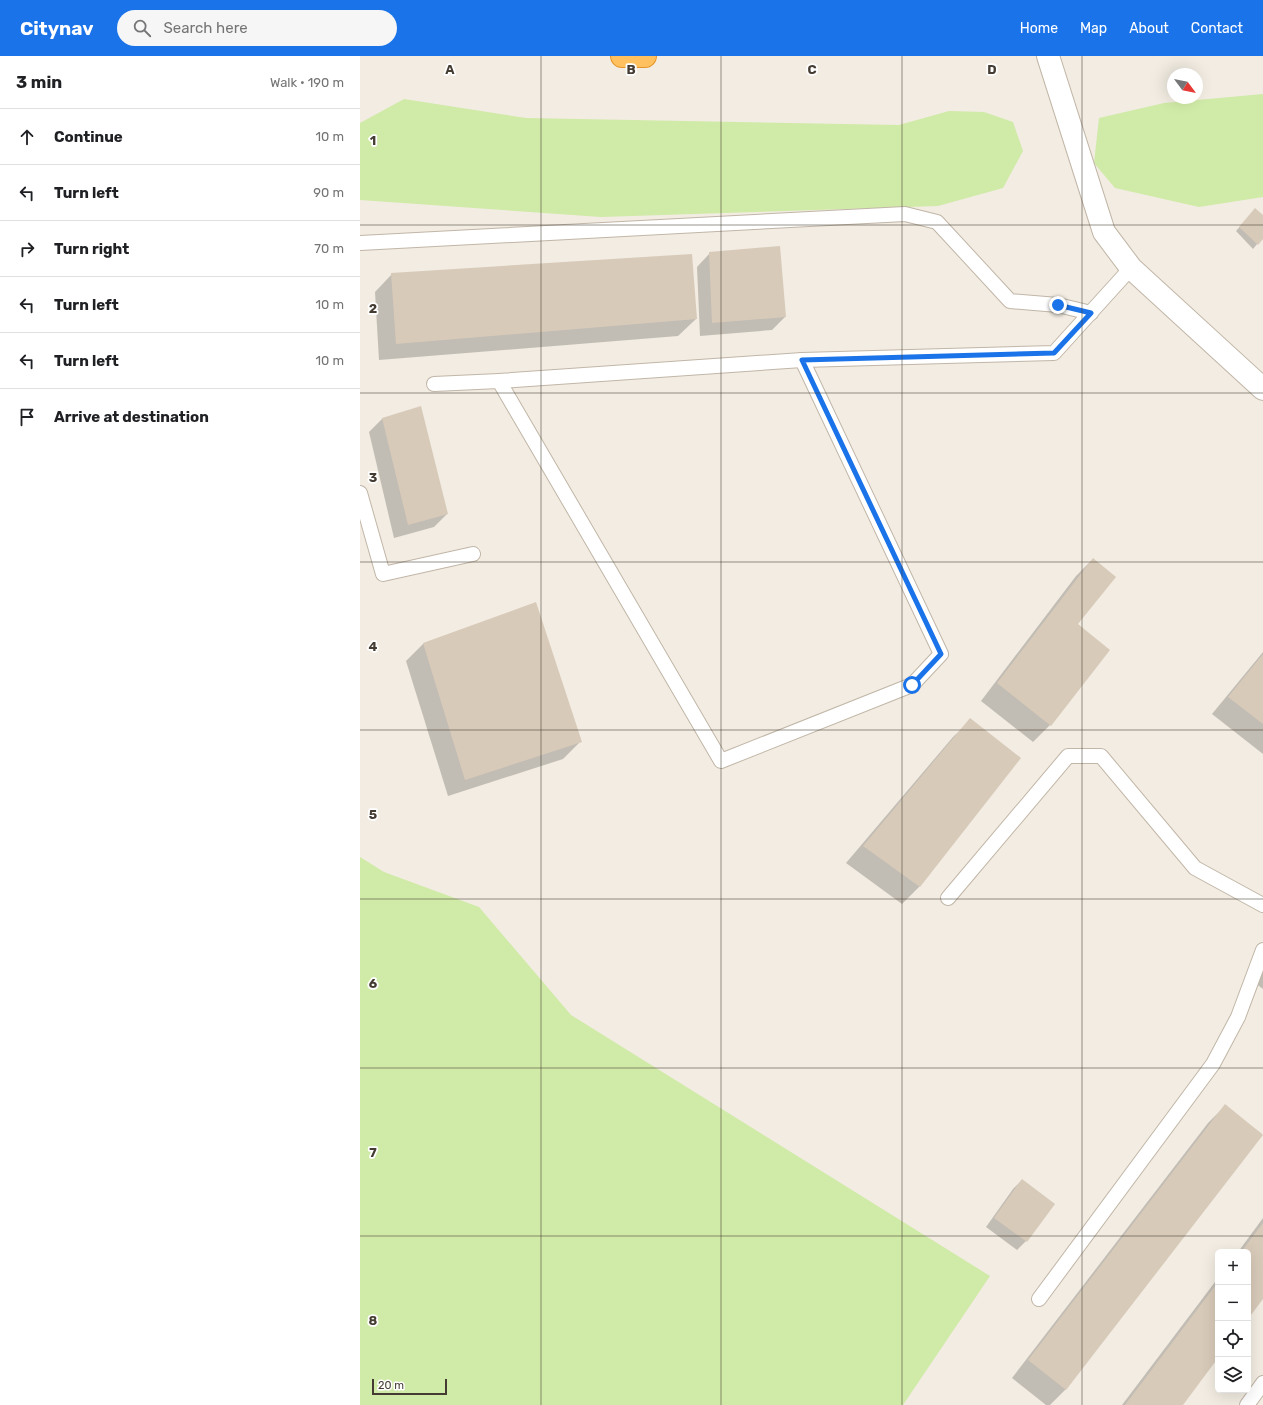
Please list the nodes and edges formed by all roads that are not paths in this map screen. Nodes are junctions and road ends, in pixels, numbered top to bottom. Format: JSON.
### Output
{"nodes":[{"id":1,"x":622,"y":56,"type":"edge"},
{"id":2,"x":645,"y":56,"type":"edge"},
{"id":3,"x":1048,"y":56,"type":"edge"},
{"id":4,"x":360,"y":243,"type":"edge"},
{"id":5,"x":1131,"y":268,"type":"junction"},
{"id":6,"x":1091,"y":313,"type":"junction"},
{"id":7,"x":802,"y":360,"type":"junction"},
{"id":8,"x":499,"y":381,"type":"junction"},
{"id":9,"x":434,"y":384,"type":"dead end"},
{"id":10,"x":1263,"y":389,"type":"edge"},
{"id":11,"x":360,"y":493,"type":"edge"},
{"id":12,"x":473,"y":554,"type":"dead end"},
{"id":13,"x":948,"y":898,"type":"dead end"},
{"id":14,"x":1263,"y":905,"type":"edge"},
{"id":15,"x":1263,"y":950,"type":"edge"},
{"id":16,"x":1039,"y":1299,"type":"dead end"},
{"id":17,"x":1263,"y":1383,"type":"edge"},
{"id":18,"x":1247,"y":1405,"type":"edge"}],
"edges":[{"from":1,"to":2,"type":"highway"},
{"from":3,"to":5,"type":"street"},
{"from":4,"to":6,"type":"lane"},
{"from":5,"to":6,"type":"lane"},
{"from":5,"to":10,"type":"street"},
{"from":6,"to":7,"type":"lane"},
{"from":7,"to":8,"type":"lane"},
{"from":7,"to":8,"type":"lane"},
{"from":8,"to":9,"type":"lane"},
{"from":11,"to":12,"type":"lane"},
{"from":13,"to":14,"type":"lane"},
{"from":15,"to":16,"type":"lane"},
{"from":17,"to":18,"type":"lane"}]}
